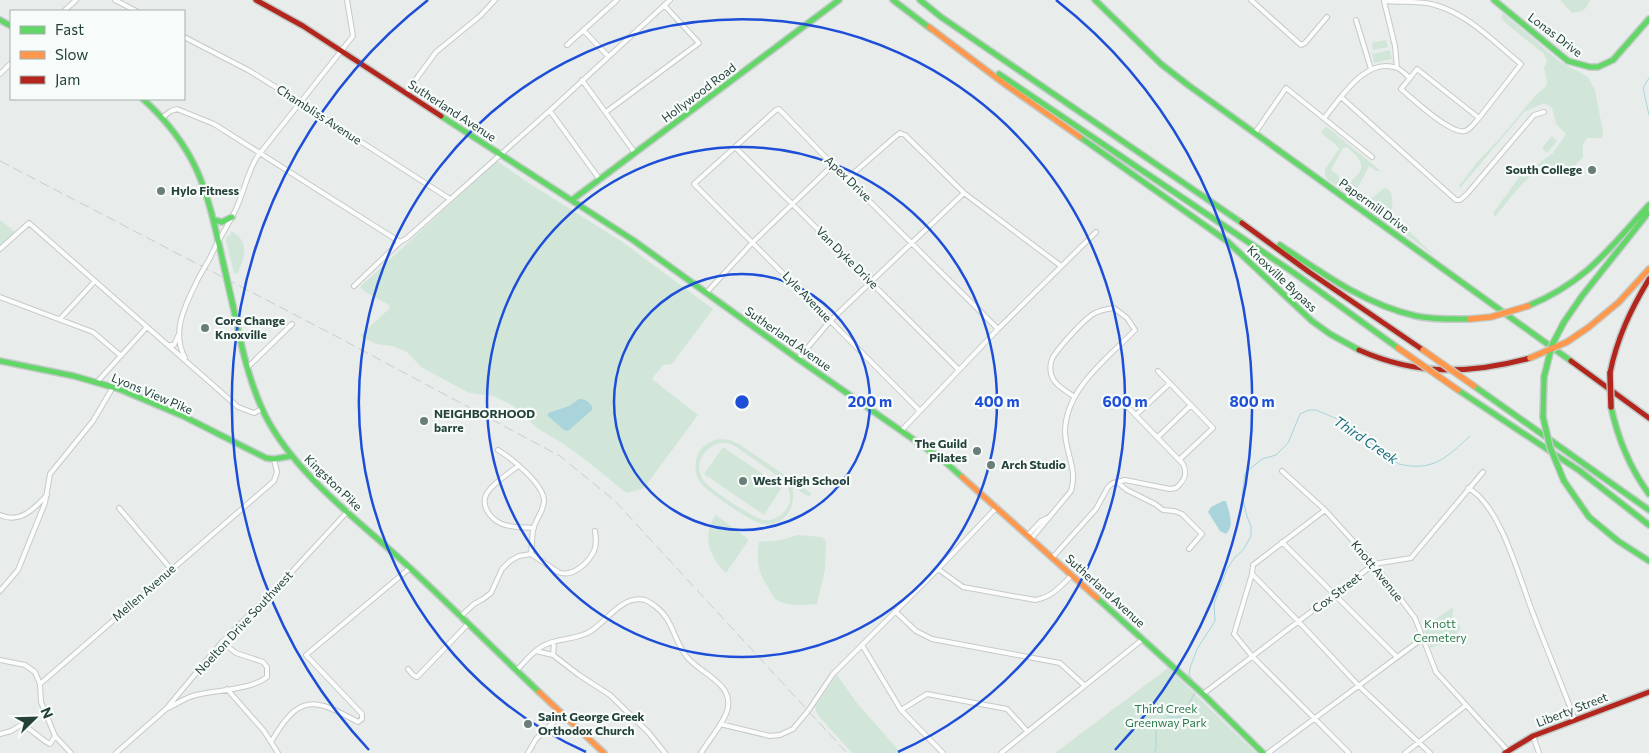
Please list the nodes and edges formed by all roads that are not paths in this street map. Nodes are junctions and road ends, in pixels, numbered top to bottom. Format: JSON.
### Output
{"nodes":[{"id":1,"x":76,"y":0,"type":"edge"},
{"id":2,"x":115,"y":0,"type":"edge"},
{"id":3,"x":256,"y":0,"type":"edge"},
{"id":4,"x":347,"y":0,"type":"edge"},
{"id":5,"x":496,"y":0,"type":"edge"},
{"id":6,"x":617,"y":0,"type":"edge"},
{"id":7,"x":670,"y":0,"type":"edge"},
{"id":8,"x":839,"y":0,"type":"edge"},
{"id":9,"x":894,"y":0,"type":"edge"},
{"id":10,"x":920,"y":0,"type":"edge"},
{"id":11,"x":1095,"y":0,"type":"edge"},
{"id":12,"x":1251,"y":0,"type":"edge"},
{"id":13,"x":1384,"y":0,"type":"edge"},
{"id":14,"x":1494,"y":0,"type":"edge"},
{"id":15,"x":265,"y":2,"type":"edge"},
{"id":16,"x":664,"y":5,"type":"junction"},
{"id":17,"x":65,"y":10,"type":"edge"},
{"id":18,"x":134,"y":10,"type":"edge"},
{"id":19,"x":1327,"y":17,"type":"dead end"},
{"id":20,"x":1649,"y":19,"type":"edge"},
{"id":21,"x":1356,"y":20,"type":"dead end"},
{"id":22,"x":929,"y":27,"type":"junction"},
{"id":23,"x":584,"y":31,"type":"junction"},
{"id":24,"x":185,"y":38,"type":"edge"},
{"id":25,"x":567,"y":45,"type":"dead end"},
{"id":26,"x":341,"y":52,"type":"junction"},
{"id":27,"x":608,"y":56,"type":"junction"},
{"id":28,"x":10,"y":64,"type":"edge"},
{"id":29,"x":1397,"y":68,"type":"junction"},
{"id":30,"x":1371,"y":69,"type":"junction"},
{"id":31,"x":0,"y":74,"type":"edge"},
{"id":32,"x":1410,"y":78,"type":"junction"},
{"id":33,"x":582,"y":80,"type":"junction"},
{"id":34,"x":406,"y":93,"type":"junction"},
{"id":35,"x":1341,"y":97,"type":"junction"},
{"id":36,"x":144,"y":100,"type":"edge"},
{"id":37,"x":301,"y":104,"type":"junction"},
{"id":38,"x":550,"y":111,"type":"junction"},
{"id":39,"x":606,"y":112,"type":"junction"},
{"id":40,"x":1544,"y":112,"type":"dead end"},
{"id":41,"x":1325,"y":117,"type":"junction"},
{"id":42,"x":163,"y":118,"type":"junction"},
{"id":43,"x":1479,"y":118,"type":"junction"},
{"id":44,"x":1255,"y":133,"type":"junction"},
{"id":45,"x":735,"y":147,"type":"junction"},
{"id":46,"x":259,"y":154,"type":"junction"},
{"id":47,"x":501,"y":154,"type":"junction"},
{"id":48,"x":635,"y":154,"type":"junction"},
{"id":49,"x":1372,"y":157,"type":"dead end"},
{"id":50,"x":833,"y":166,"type":"junction"},
{"id":51,"x":848,"y":178,"type":"junction"},
{"id":52,"x":600,"y":180,"type":"junction"},
{"id":53,"x":694,"y":184,"type":"joint"},
{"id":54,"x":964,"y":193,"type":"junction"},
{"id":55,"x":450,"y":200,"type":"junction"},
{"id":56,"x":572,"y":200,"type":"junction"},
{"id":57,"x":792,"y":204,"type":"junction"},
{"id":58,"x":1649,"y":205,"type":"edge"},
{"id":59,"x":1649,"y":210,"type":"edge"},
{"id":60,"x":232,"y":217,"type":"junction"},
{"id":61,"x":1235,"y":218,"type":"junction"},
{"id":62,"x":214,"y":220,"type":"junction"},
{"id":63,"x":1096,"y":232,"type":"dead end"},
{"id":64,"x":218,"y":239,"type":"junction"},
{"id":65,"x":400,"y":242,"type":"junction"},
{"id":66,"x":753,"y":242,"type":"junction"},
{"id":67,"x":912,"y":243,"type":"junction"},
{"id":68,"x":0,"y":249,"type":"edge"},
{"id":69,"x":1061,"y":266,"type":"junction"},
{"id":70,"x":1649,"y":269,"type":"edge"},
{"id":71,"x":1649,"y":279,"type":"edge"},
{"id":72,"x":95,"y":281,"type":"junction"},
{"id":73,"x":871,"y":282,"type":"junction"},
{"id":74,"x":354,"y":286,"type":"dead end"},
{"id":75,"x":706,"y":292,"type":"junction"},
{"id":76,"x":0,"y":297,"type":"edge"},
{"id":77,"x":60,"y":319,"type":"junction"},
{"id":78,"x":830,"y":321,"type":"junction"},
{"id":79,"x":292,"y":324,"type":"dead end"},
{"id":80,"x":147,"y":327,"type":"junction"},
{"id":81,"x":998,"y":329,"type":"junction"},
{"id":82,"x":179,"y":334,"type":"junction"},
{"id":83,"x":168,"y":345,"type":"junction"},
{"id":84,"x":122,"y":356,"type":"junction"},
{"id":85,"x":798,"y":359,"type":"junction"},
{"id":86,"x":0,"y":361,"type":"edge"},
{"id":87,"x":187,"y":362,"type":"junction"},
{"id":88,"x":247,"y":368,"type":"junction"},
{"id":89,"x":959,"y":370,"type":"junction"},
{"id":90,"x":1158,"y":371,"type":"dead end"},
{"id":91,"x":97,"y":382,"type":"junction"},
{"id":92,"x":1170,"y":383,"type":"junction"},
{"id":93,"x":113,"y":387,"type":"junction"},
{"id":94,"x":1073,"y":396,"type":"junction"},
{"id":95,"x":1122,"y":401,"type":"dead end"},
{"id":96,"x":1191,"y":405,"type":"junction"},
{"id":97,"x":262,"y":409,"type":"junction"},
{"id":98,"x":920,"y":411,"type":"junction"},
{"id":99,"x":1136,"y":415,"type":"junction"},
{"id":100,"x":1649,"y":418,"type":"edge"},
{"id":101,"x":901,"y":431,"type":"junction"},
{"id":102,"x":1158,"y":437,"type":"junction"},
{"id":103,"x":498,"y":450,"type":"dead end"},
{"id":104,"x":291,"y":456,"type":"junction"},
{"id":105,"x":274,"y":459,"type":"junction"},
{"id":106,"x":1179,"y":460,"type":"junction"},
{"id":107,"x":518,"y":466,"type":"junction"},
{"id":108,"x":1282,"y":471,"type":"dead end"},
{"id":109,"x":1483,"y":472,"type":"dead end"},
{"id":110,"x":1117,"y":482,"type":"junction"},
{"id":111,"x":1468,"y":488,"type":"junction"},
{"id":112,"x":1649,"y":494,"type":"edge"},
{"id":113,"x":46,"y":495,"type":"junction"},
{"id":114,"x":997,"y":507,"type":"junction"},
{"id":115,"x":119,"y":508,"type":"dead end"},
{"id":116,"x":1325,"y":510,"type":"junction"},
{"id":117,"x":1649,"y":510,"type":"edge"},
{"id":118,"x":348,"y":511,"type":"junction"},
{"id":119,"x":0,"y":515,"type":"edge"},
{"id":120,"x":1649,"y":525,"type":"edge"},
{"id":121,"x":534,"y":528,"type":"junction"},
{"id":122,"x":595,"y":531,"type":"dead end"},
{"id":123,"x":1030,"y":537,"type":"junction"},
{"id":124,"x":1282,"y":542,"type":"junction"},
{"id":125,"x":1188,"y":549,"type":"dead end"},
{"id":126,"x":532,"y":554,"type":"junction"},
{"id":127,"x":1053,"y":557,"type":"junction"},
{"id":128,"x":1649,"y":561,"type":"edge"},
{"id":129,"x":1374,"y":564,"type":"junction"},
{"id":130,"x":410,"y":568,"type":"junction"},
{"id":131,"x":171,"y":569,"type":"junction"},
{"id":132,"x":938,"y":570,"type":"junction"},
{"id":133,"x":1252,"y":574,"type":"junction"},
{"id":134,"x":1072,"y":575,"type":"junction"},
{"id":135,"x":0,"y":591,"type":"edge"},
{"id":136,"x":1336,"y":595,"type":"junction"},
{"id":137,"x":895,"y":611,"type":"junction"},
{"id":138,"x":460,"y":617,"type":"junction"},
{"id":139,"x":1299,"y":622,"type":"junction"},
{"id":140,"x":468,"y":624,"type":"junction"},
{"id":141,"x":1422,"y":638,"type":"junction"},
{"id":142,"x":1142,"y":639,"type":"junction"},
{"id":143,"x":222,"y":642,"type":"junction"},
{"id":144,"x":554,"y":642,"type":"junction"},
{"id":145,"x":862,"y":645,"type":"junction"},
{"id":146,"x":536,"y":650,"type":"junction"},
{"id":147,"x":553,"y":655,"type":"junction"},
{"id":148,"x":1252,"y":656,"type":"junction"},
{"id":149,"x":1397,"y":657,"type":"junction"},
{"id":150,"x":1,"y":661,"type":"edge"},
{"id":151,"x":408,"y":669,"type":"dead end"},
{"id":152,"x":516,"y":670,"type":"junction"},
{"id":153,"x":40,"y":684,"type":"junction"},
{"id":154,"x":1084,"y":685,"type":"junction"},
{"id":155,"x":1359,"y":686,"type":"junction"},
{"id":156,"x":227,"y":688,"type":"junction"},
{"id":157,"x":1649,"y":692,"type":"edge"},
{"id":158,"x":1203,"y":694,"type":"junction"},
{"id":159,"x":1465,"y":706,"type":"junction"},
{"id":160,"x":166,"y":709,"type":"junction"},
{"id":161,"x":901,"y":710,"type":"junction"},
{"id":162,"x":562,"y":714,"type":"junction"},
{"id":163,"x":1316,"y":719,"type":"junction"},
{"id":164,"x":1575,"y":720,"type":"junction"},
{"id":165,"x":720,"y":724,"type":"junction"},
{"id":166,"x":1027,"y":731,"type":"junction"},
{"id":167,"x":0,"y":734,"type":"edge"},
{"id":168,"x":55,"y":736,"type":"junction"},
{"id":169,"x":1533,"y":736,"type":"junction"},
{"id":170,"x":272,"y":742,"type":"junction"},
{"id":171,"x":1419,"y":743,"type":"junction"},
{"id":172,"x":1508,"y":752,"type":"edge"},
{"id":173,"x":71,"y":753,"type":"edge"},
{"id":174,"x":116,"y":753,"type":"edge"},
{"id":175,"x":278,"y":753,"type":"edge"},
{"id":176,"x":528,"y":753,"type":"edge"},
{"id":177,"x":604,"y":753,"type":"edge"},
{"id":178,"x":665,"y":753,"type":"edge"},
{"id":179,"x":701,"y":753,"type":"edge"},
{"id":180,"x":943,"y":753,"type":"edge"},
{"id":181,"x":1001,"y":753,"type":"edge"},
{"id":182,"x":1263,"y":753,"type":"edge"},
{"id":183,"x":1268,"y":753,"type":"edge"},
{"id":184,"x":1349,"y":753,"type":"edge"},
{"id":185,"x":1405,"y":753,"type":"edge"},
{"id":186,"x":1430,"y":753,"type":"edge"},
{"id":187,"x":1539,"y":753,"type":"edge"}],
"edges":[{"from":1,"to":17,"type":"street"},
{"from":2,"to":18,"type":"street"},
{"from":3,"to":15,"type":"main road","name":"Sutherland Avenue"},
{"from":4,"to":26,"type":"street"},
{"from":5,"to":34,"type":"street"},
{"from":6,"to":23,"type":"street"},
{"from":7,"to":16,"type":"street"},
{"from":8,"to":48,"type":"main road","name":"Hollywood Road"},
{"from":9,"to":22,"type":"main road"},
{"from":10,"to":61,"type":"main road"},
{"from":11,"to":44,"type":"main road","name":"Papermill Drive"},
{"from":12,"to":19,"type":"street"},
{"from":13,"to":29,"type":"street"},
{"from":13,"to":43,"type":"street"},
{"from":14,"to":20,"type":"main road","name":"Lonas Drive"},
{"from":15,"to":26,"type":"main road","name":"Sutherland Avenue"},
{"from":16,"to":27,"type":"street"},
{"from":16,"to":39,"type":"street"},
{"from":21,"to":30,"type":"street"},
{"from":22,"to":70,"type":"main road","name":"Knoxville Bypass","bridge":true},
{"from":22,"to":120,"type":"main road","bridge":true},
{"from":23,"to":25,"type":"street"},
{"from":23,"to":27,"type":"street"},
{"from":24,"to":37,"type":"street","name":"Chambliss Avenue"},
{"from":26,"to":34,"type":"main road","name":"Sutherland Avenue"},
{"from":26,"to":37,"type":"street"},
{"from":27,"to":33,"type":"street"},
{"from":28,"to":31,"type":"street"},
{"from":29,"to":30,"type":"street"},
{"from":29,"to":32,"type":"street"},
{"from":30,"to":35,"type":"street"},
{"from":32,"to":43,"type":"street"},
{"from":32,"to":43,"type":"street"},
{"from":33,"to":38,"type":"street"},
{"from":33,"to":39,"type":"street"},
{"from":34,"to":47,"type":"main road","name":"Sutherland Avenue"},
{"from":35,"to":40,"type":"street"},
{"from":35,"to":41,"type":"street"},
{"from":36,"to":42,"type":"main road","name":"Kingston Pike"},
{"from":37,"to":46,"type":"street"},
{"from":37,"to":55,"type":"street","name":"Chambliss Avenue"},
{"from":38,"to":47,"type":"street"},
{"from":38,"to":52,"type":"street"},
{"from":39,"to":48,"type":"street"},
{"from":41,"to":44,"type":"street"},
{"from":41,"to":49,"type":"street"},
{"from":42,"to":46,"type":"street"},
{"from":42,"to":62,"type":"main road","name":"Kingston Pike"},
{"from":44,"to":100,"type":"main road","name":"Papermill Drive"},
{"from":45,"to":50,"type":"street","name":"Apex Drive"},
{"from":45,"to":53,"type":"street","name":"Apex Drive"},
{"from":45,"to":57,"type":"street","name":"Van Dyke Drive"},
{"from":46,"to":60,"type":"street"},
{"from":46,"to":65,"type":"street"},
{"from":47,"to":55,"type":"street"},
{"from":47,"to":56,"type":"main road","name":"Sutherland Avenue"},
{"from":48,"to":52,"type":"main road","name":"Hollywood Road"},
{"from":50,"to":51,"type":"street","name":"Apex Drive"},
{"from":50,"to":57,"type":"street"},
{"from":51,"to":54,"type":"street"},
{"from":51,"to":67,"type":"street","name":"Apex Drive"},
{"from":52,"to":56,"type":"main road","name":"Hollywood Road"},
{"from":53,"to":66,"type":"street","name":"Lyle Avenue"},
{"from":54,"to":67,"type":"street"},
{"from":54,"to":69,"type":"street"},
{"from":55,"to":65,"type":"street"},
{"from":56,"to":75,"type":"main road","name":"Sutherland Avenue"},
{"from":57,"to":66,"type":"street"},
{"from":57,"to":73,"type":"street","name":"Van Dyke Drive"},
{"from":58,"to":61,"type":"main road","name":"Knoxville Bypass","bridge":true},
{"from":59,"to":128,"type":"main road","bridge":true},
{"from":60,"to":62,"type":"main road"},
{"from":60,"to":64,"type":"street"},
{"from":61,"to":117,"type":"main road","bridge":true},
{"from":62,"to":64,"type":"main road","name":"Kingston Pike"},
{"from":63,"to":69,"type":"street"},
{"from":64,"to":82,"type":"street","bridge":true},
{"from":64,"to":88,"type":"main road","name":"Kingston Pike","bridge":true},
{"from":65,"to":74,"type":"street"},
{"from":66,"to":75,"type":"street"},
{"from":66,"to":78,"type":"street","name":"Lyle Avenue"},
{"from":67,"to":73,"type":"street"},
{"from":67,"to":81,"type":"street","name":"Apex Drive"},
{"from":68,"to":72,"type":"street"},
{"from":69,"to":81,"type":"street"},
{"from":71,"to":112,"type":"main road","bridge":true},
{"from":72,"to":77,"type":"street"},
{"from":72,"to":80,"type":"street"},
{"from":73,"to":78,"type":"street"},
{"from":73,"to":89,"type":"street","name":"Van Dyke Drive"},
{"from":75,"to":85,"type":"main road","name":"Sutherland Avenue"},
{"from":76,"to":77,"type":"street"},
{"from":77,"to":84,"type":"street"},
{"from":78,"to":85,"type":"street"},
{"from":78,"to":98,"type":"street","name":"Lyle Avenue"},
{"from":79,"to":88,"type":"street"},
{"from":80,"to":83,"type":"street"},
{"from":80,"to":84,"type":"street"},
{"from":81,"to":89,"type":"street"},
{"from":82,"to":83,"type":"street"},
{"from":82,"to":87,"type":"street"},
{"from":83,"to":87,"type":"street"},
{"from":84,"to":91,"type":"street"},
{"from":85,"to":101,"type":"main road","name":"Sutherland Avenue"},
{"from":86,"to":91,"type":"main road","name":"Lyons View Pike"},
{"from":87,"to":97,"type":"street"},
{"from":88,"to":97,"type":"main road","name":"Kingston Pike"},
{"from":89,"to":98,"type":"street"},
{"from":90,"to":92,"type":"street"},
{"from":91,"to":93,"type":"main road","name":"Lyons View Pike"},
{"from":92,"to":96,"type":"street"},
{"from":92,"to":99,"type":"street"},
{"from":93,"to":105,"type":"main road","name":"Lyons View Pike"},
{"from":93,"to":113,"type":"street"},
{"from":94,"to":94,"type":"street"},
{"from":94,"to":123,"type":"street"},
{"from":95,"to":99,"type":"street"},
{"from":96,"to":102,"type":"street"},
{"from":96,"to":106,"type":"street"},
{"from":97,"to":104,"type":"main road","name":"Kingston Pike"},
{"from":98,"to":101,"type":"street"},
{"from":99,"to":102,"type":"street"},
{"from":101,"to":114,"type":"main road","name":"Sutherland Avenue"},
{"from":102,"to":106,"type":"street"},
{"from":103,"to":107,"type":"street"},
{"from":104,"to":105,"type":"main road"},
{"from":104,"to":118,"type":"main road","name":"Kingston Pike"},
{"from":105,"to":131,"type":"street","name":"Mellen Avenue"},
{"from":106,"to":110,"type":"street"},
{"from":107,"to":121,"type":"street"},
{"from":107,"to":121,"type":"street"},
{"from":108,"to":116,"type":"street","name":"Knott Avenue"},
{"from":109,"to":111,"type":"street","name":"Cox Street"},
{"from":110,"to":125,"type":"street"},
{"from":110,"to":127,"type":"street"},
{"from":111,"to":129,"type":"street","name":"Cox Street"},
{"from":111,"to":164,"type":"street"},
{"from":113,"to":119,"type":"street"},
{"from":113,"to":135,"type":"street"},
{"from":114,"to":123,"type":"main road","name":"Sutherland Avenue"},
{"from":114,"to":132,"type":"street"},
{"from":115,"to":131,"type":"street"},
{"from":116,"to":124,"type":"street"},
{"from":116,"to":129,"type":"street","name":"Knott Avenue"},
{"from":118,"to":130,"type":"main road","name":"Kingston Pike"},
{"from":118,"to":143,"type":"street","name":"Noelton Drive Southwest"},
{"from":121,"to":126,"type":"street"},
{"from":122,"to":126,"type":"street"},
{"from":123,"to":127,"type":"main road","name":"Sutherland Avenue"},
{"from":124,"to":133,"type":"street"},
{"from":124,"to":136,"type":"street"},
{"from":126,"to":138,"type":"street"},
{"from":127,"to":134,"type":"main road","name":"Sutherland Avenue"},
{"from":129,"to":136,"type":"street","name":"Cox Street"},
{"from":129,"to":141,"type":"street","name":"Knott Avenue"},
{"from":130,"to":138,"type":"main road","name":"Kingston Pike"},
{"from":130,"to":170,"type":"street"},
{"from":131,"to":153,"type":"street","name":"Mellen Avenue"},
{"from":132,"to":134,"type":"street"},
{"from":132,"to":137,"type":"street"},
{"from":133,"to":139,"type":"street"},
{"from":133,"to":148,"type":"street"},
{"from":134,"to":142,"type":"main road","name":"Sutherland Avenue"},
{"from":136,"to":139,"type":"street","name":"Cox Street"},
{"from":136,"to":149,"type":"street"},
{"from":137,"to":145,"type":"street"},
{"from":137,"to":154,"type":"street"},
{"from":138,"to":140,"type":"main road","name":"Kingston Pike"},
{"from":139,"to":148,"type":"street","name":"Cox Street"},
{"from":139,"to":155,"type":"street"},
{"from":140,"to":151,"type":"street"},
{"from":140,"to":152,"type":"main road","name":"Kingston Pike"},
{"from":141,"to":149,"type":"street"},
{"from":141,"to":159,"type":"street","name":"Knott Avenue"},
{"from":142,"to":154,"type":"street"},
{"from":142,"to":158,"type":"main road","name":"Sutherland Avenue"},
{"from":143,"to":156,"type":"street"},
{"from":143,"to":160,"type":"street","name":"Noelton Drive Southwest"},
{"from":144,"to":146,"type":"street"},
{"from":144,"to":147,"type":"street"},
{"from":144,"to":165,"type":"street"},
{"from":145,"to":161,"type":"street"},
{"from":145,"to":165,"type":"street"},
{"from":146,"to":147,"type":"street"},
{"from":146,"to":152,"type":"street"},
{"from":147,"to":178,"type":"street"},
{"from":148,"to":158,"type":"street","name":"Cox Street"},
{"from":148,"to":163,"type":"street"},
{"from":149,"to":155,"type":"street"},
{"from":150,"to":153,"type":"street"},
{"from":152,"to":162,"type":"main road","name":"Kingston Pike"},
{"from":153,"to":168,"type":"street"},
{"from":154,"to":166,"type":"street"},
{"from":155,"to":163,"type":"street"},
{"from":155,"to":171,"type":"street"},
{"from":156,"to":160,"type":"street"},
{"from":156,"to":170,"type":"street"},
{"from":157,"to":164,"type":"main road","name":"Liberty Street"},
{"from":158,"to":182,"type":"main road","name":"Sutherland Avenue"},
{"from":159,"to":171,"type":"street"},
{"from":159,"to":172,"type":"street","name":"Knott Avenue"},
{"from":160,"to":174,"type":"street","name":"Noelton Drive Southwest"},
{"from":161,"to":166,"type":"street"},
{"from":161,"to":180,"type":"street"},
{"from":162,"to":176,"type":"street"},
{"from":162,"to":177,"type":"main road","name":"Kingston Pike"},
{"from":163,"to":183,"type":"street"},
{"from":163,"to":184,"type":"street"},
{"from":164,"to":169,"type":"main road","name":"Liberty Street"},
{"from":165,"to":179,"type":"street"},
{"from":166,"to":181,"type":"street"},
{"from":167,"to":168,"type":"street"},
{"from":168,"to":173,"type":"street"},
{"from":169,"to":172,"type":"main road","name":"Liberty Street"},
{"from":169,"to":187,"type":"street"},
{"from":170,"to":175,"type":"street"},
{"from":171,"to":185,"type":"street"},
{"from":171,"to":186,"type":"street"}]}
